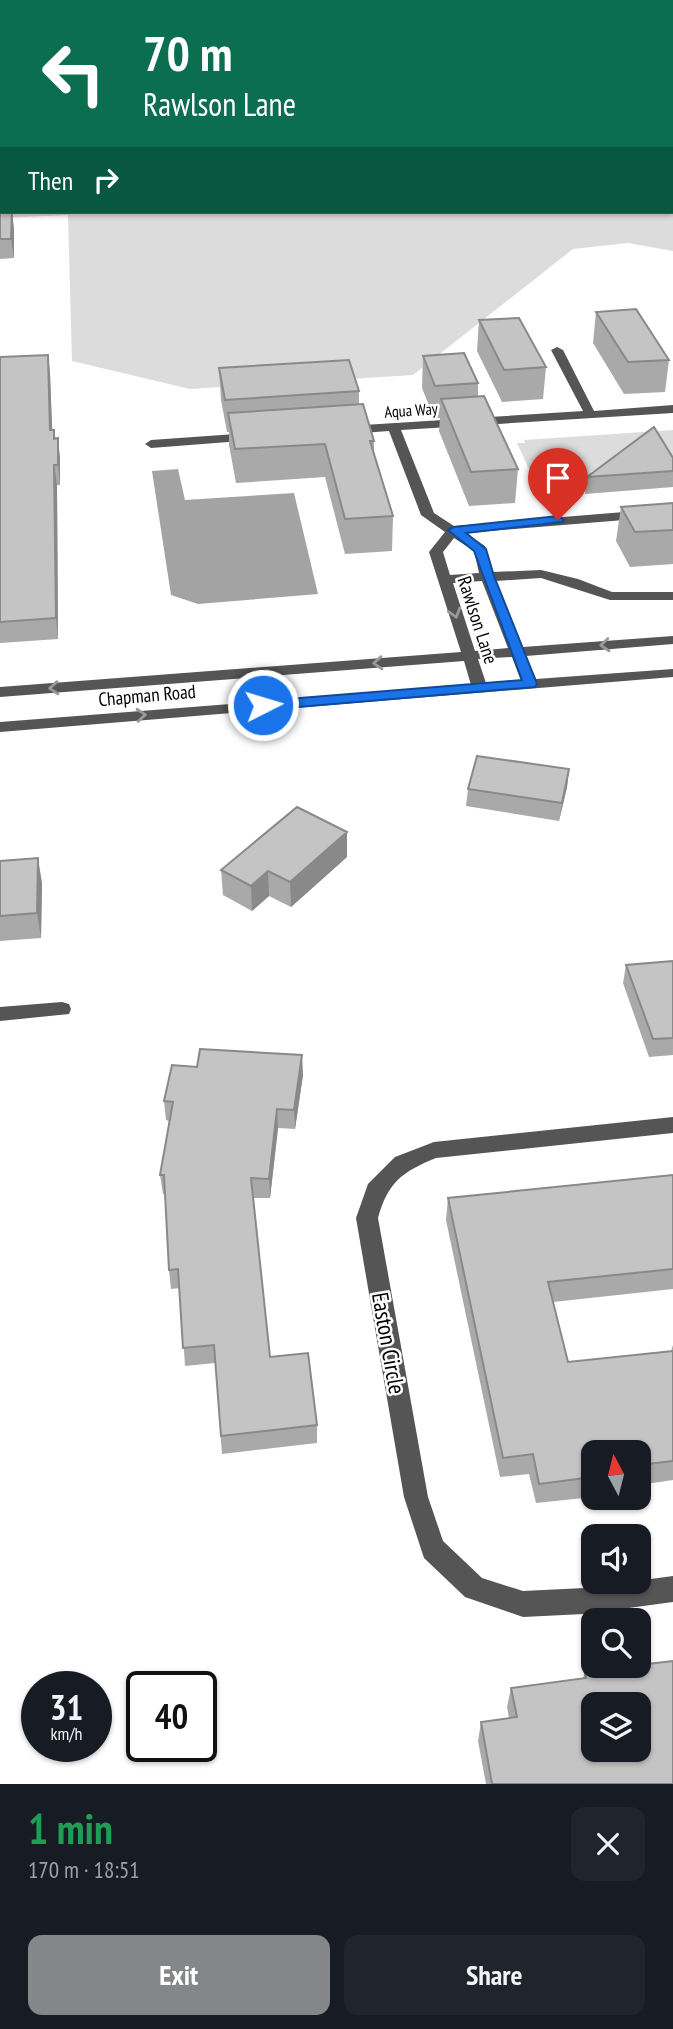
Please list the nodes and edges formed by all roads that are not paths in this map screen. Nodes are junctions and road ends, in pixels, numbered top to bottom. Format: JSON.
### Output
{"nodes":[{"id":1,"x":556,"y":350,"type":"dead end"},
{"id":2,"x":673,"y":409,"type":"edge"},
{"id":3,"x":590,"y":414,"type":"junction"},
{"id":4,"x":394,"y":427,"type":"junction"},
{"id":5,"x":330,"y":431,"type":"edge"},
{"id":6,"x":261,"y":436,"type":"edge"},
{"id":7,"x":151,"y":444,"type":"dead end"},
{"id":8,"x":673,"y":512,"type":"edge"},
{"id":9,"x":454,"y":530,"type":"junction"},
{"id":10,"x":487,"y":576,"type":"junction"},
{"id":11,"x":444,"y":579,"type":"junction"},
{"id":12,"x":673,"y":596,"type":"edge"},
{"id":13,"x":673,"y":640,"type":"edge"},
{"id":14,"x":518,"y":653,"type":"junction"},
{"id":15,"x":469,"y":656,"type":"junction"},
{"id":16,"x":673,"y":673,"type":"edge"},
{"id":17,"x":530,"y":684,"type":"junction"},
{"id":18,"x":480,"y":688,"type":"junction"},
{"id":19,"x":0,"y":692,"type":"edge"},
{"id":20,"x":0,"y":727,"type":"edge"},
{"id":21,"x":62,"y":1009,"type":"dead end"},
{"id":22,"x":0,"y":1014,"type":"edge"},
{"id":23,"x":673,"y":1125,"type":"edge"},
{"id":24,"x":673,"y":1589,"type":"edge"}],
"edges":[{"from":1,"to":3,"type":"street"},
{"from":2,"to":3,"type":"street","name":"Aqua Way"},
{"from":3,"to":4,"type":"street","name":"Aqua Way"},
{"from":4,"to":5,"type":"street","name":"Aqua Way"},
{"from":4,"to":9,"type":"street","name":"Rawlson Lane"},
{"from":6,"to":7,"type":"street"},
{"from":8,"to":9,"type":"street"},
{"from":9,"to":10,"type":"street","name":"Rawlson Lane"},
{"from":9,"to":11,"type":"street","name":"Rawlson Lane"},
{"from":10,"to":11,"type":"street"},
{"from":10,"to":12,"type":"street"},
{"from":10,"to":14,"type":"street","name":"Rawlson Lane"},
{"from":11,"to":15,"type":"street","name":"Rawlson Lane","one_way":true},
{"from":13,"to":14,"type":"street","name":"Chapman Road","one_way":true},
{"from":14,"to":15,"type":"street","name":"Chapman Road"},
{"from":14,"to":17,"type":"street","name":"Rawlson Lane"},
{"from":15,"to":18,"type":"street","name":"Rawlson Lane"},
{"from":15,"to":19,"type":"street","name":"Chapman Road","one_way":true},
{"from":16,"to":17,"type":"street","name":"Chapman Road"},
{"from":17,"to":18,"type":"street","name":"Chapman Road"},
{"from":20,"to":18,"type":"street","name":"Chapman Road","one_way":true},
{"from":21,"to":22,"type":"street"},
{"from":23,"to":24,"type":"street","name":"Easton Circle"}]}
